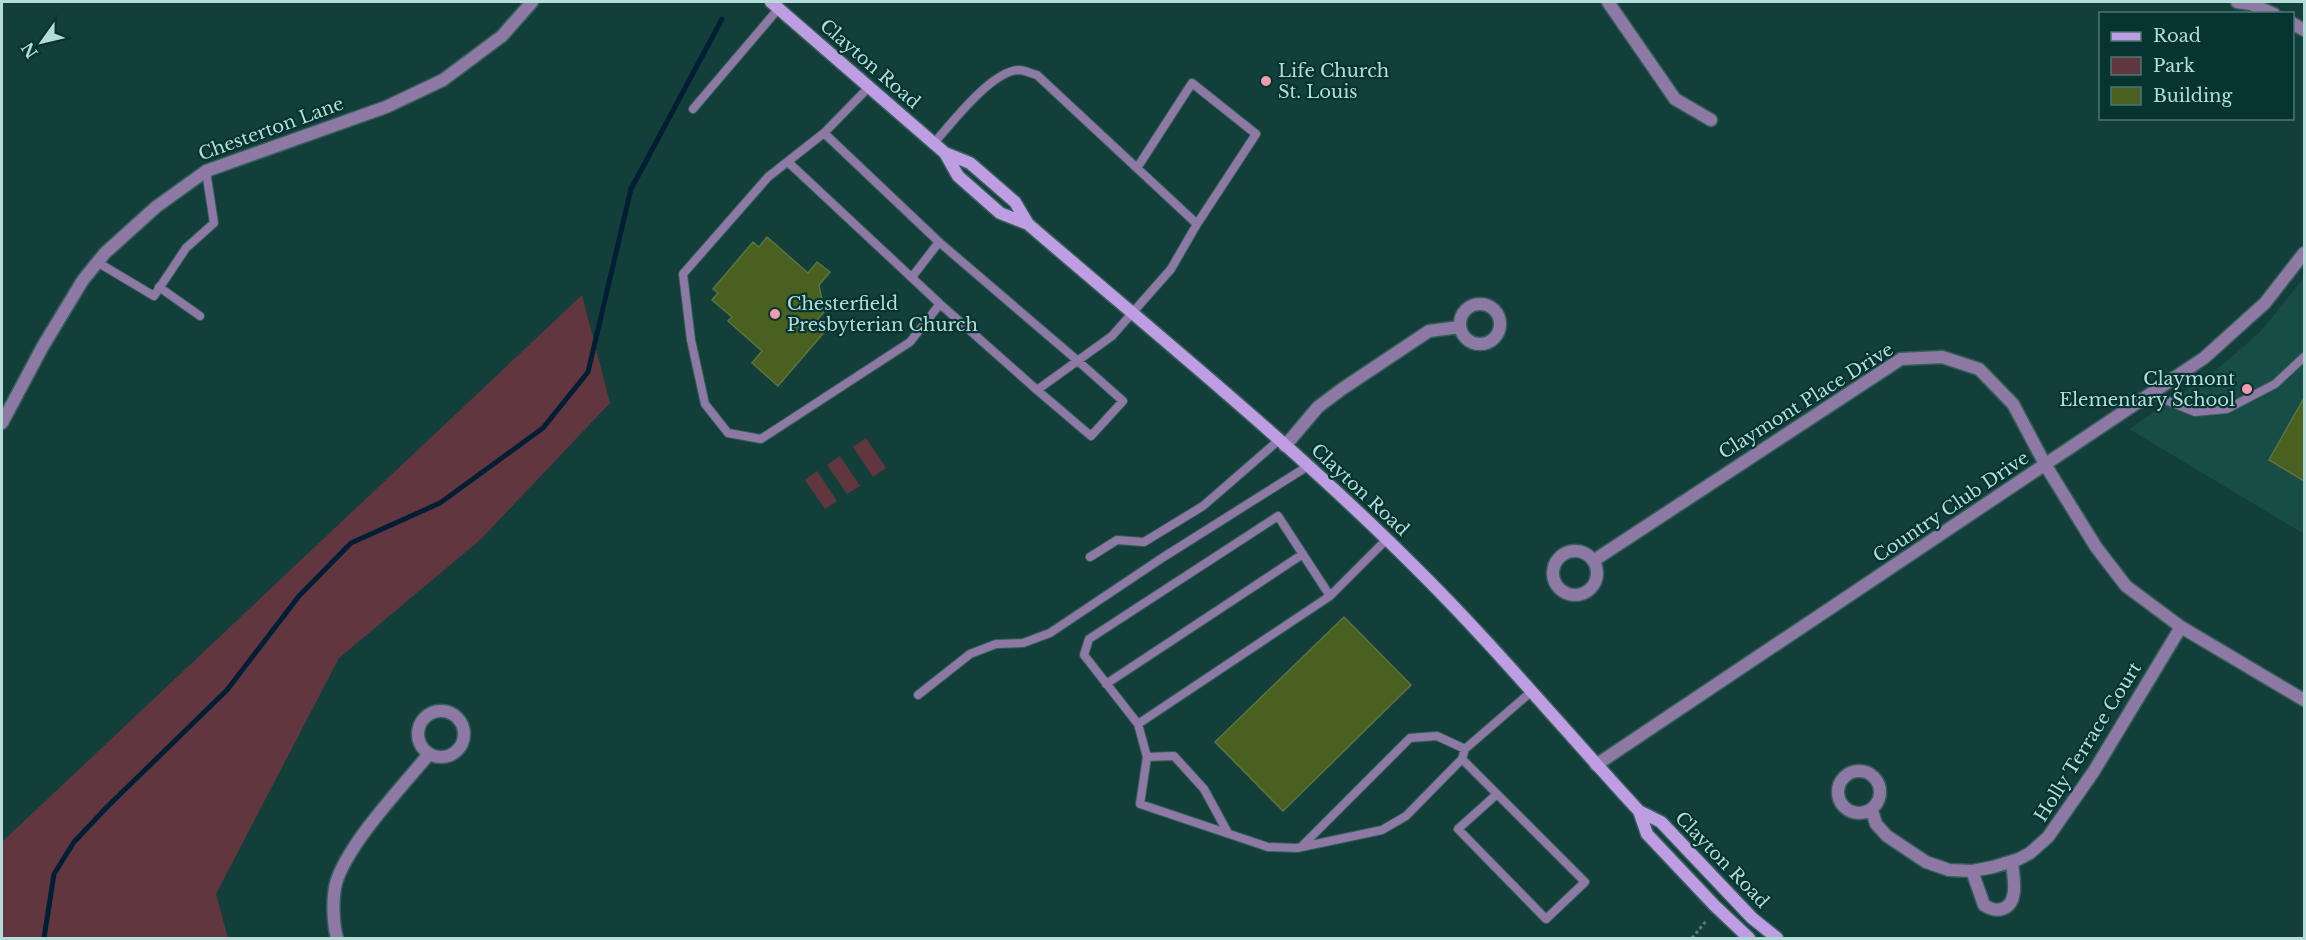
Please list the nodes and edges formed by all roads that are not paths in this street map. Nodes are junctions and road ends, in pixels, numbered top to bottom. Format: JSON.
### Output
{"nodes":[{"id":1,"x":532,"y":2,"type":"edge"},
{"id":2,"x":1608,"y":2,"type":"edge"},
{"id":3,"x":2237,"y":2,"type":"edge"},
{"id":4,"x":775,"y":5,"type":"edge"},
{"id":5,"x":2269,"y":12,"type":"edge"},
{"id":6,"x":869,"y":87,"type":"junction"},
{"id":7,"x":693,"y":109,"type":"dead end"},
{"id":8,"x":1711,"y":120,"type":"dead end"},
{"id":9,"x":824,"y":133,"type":"junction"},
{"id":10,"x":934,"y":143,"type":"junction"},
{"id":11,"x":945,"y":153,"type":"junction"},
{"id":12,"x":788,"y":162,"type":"junction"},
{"id":13,"x":1137,"y":168,"type":"junction"},
{"id":14,"x":206,"y":171,"type":"junction"},
{"id":15,"x":1028,"y":224,"type":"junction"},
{"id":16,"x":1197,"y":224,"type":"junction"},
{"id":17,"x":939,"y":242,"type":"junction"},
{"id":18,"x":2304,"y":254,"type":"edge"},
{"id":19,"x":97,"y":262,"type":"junction"},
{"id":20,"x":912,"y":277,"type":"junction"},
{"id":21,"x":159,"y":287,"type":"junction"},
{"id":22,"x":940,"y":304,"type":"junction"},
{"id":23,"x":1131,"y":313,"type":"junction"},
{"id":24,"x":200,"y":316,"type":"dead end"},
{"id":25,"x":1460,"y":327,"type":"dead end"},
{"id":26,"x":2304,"y":357,"type":"edge"},
{"id":27,"x":1078,"y":361,"type":"junction"},
{"id":28,"x":1037,"y":390,"type":"junction"},
{"id":29,"x":2151,"y":394,"type":"junction"},
{"id":30,"x":2,"y":423,"type":"edge"},
{"id":31,"x":1282,"y":443,"type":"junction"},
{"id":32,"x":1308,"y":466,"type":"junction"},
{"id":33,"x":2046,"y":466,"type":"junction"},
{"id":34,"x":1387,"y":539,"type":"junction"},
{"id":35,"x":1303,"y":554,"type":"junction"},
{"id":36,"x":1090,"y":557,"type":"dead end"},
{"id":37,"x":1593,"y":561,"type":"dead end"},
{"id":38,"x":1330,"y":596,"type":"junction"},
{"id":39,"x":2181,"y":627,"type":"junction"},
{"id":40,"x":1106,"y":684,"type":"junction"},
{"id":41,"x":1532,"y":691,"type":"junction"},
{"id":42,"x":918,"y":695,"type":"dead end"},
{"id":43,"x":2304,"y":700,"type":"edge"},
{"id":44,"x":1138,"y":724,"type":"junction"},
{"id":45,"x":1465,"y":749,"type":"junction"},
{"id":46,"x":429,"y":754,"type":"dead end"},
{"id":47,"x":1147,"y":757,"type":"junction"},
{"id":48,"x":1462,"y":759,"type":"junction"},
{"id":49,"x":1596,"y":765,"type":"junction"},
{"id":50,"x":1497,"y":794,"type":"junction"},
{"id":51,"x":1872,"y":810,"type":"dead end"},
{"id":52,"x":1639,"y":811,"type":"junction"},
{"id":53,"x":1228,"y":833,"type":"junction"},
{"id":54,"x":1301,"y":847,"type":"junction"},
{"id":55,"x":2012,"y":862,"type":"junction"},
{"id":56,"x":1972,"y":872,"type":"junction"},
{"id":57,"x":337,"y":939,"type":"edge"},
{"id":58,"x":1749,"y":939,"type":"edge"},
{"id":59,"x":1777,"y":939,"type":"edge"}],
"edges":[{"from":1,"to":14,"type":"street","name":"Chesterton Lane"},
{"from":2,"to":8,"type":"street"},
{"from":3,"to":5,"type":"street"},
{"from":4,"to":6,"type":"main road","name":"Clayton Road"},
{"from":4,"to":7,"type":"lane"},
{"from":6,"to":9,"type":"lane"},
{"from":6,"to":10,"type":"main road","name":"Clayton Road"},
{"from":9,"to":12,"type":"lane"},
{"from":9,"to":17,"type":"lane"},
{"from":10,"to":11,"type":"main road","name":"Clayton Road"},
{"from":10,"to":13,"type":"lane"},
{"from":11,"to":15,"type":"main road","name":"Clayton Road"},
{"from":11,"to":15,"type":"main road","name":"Clayton Road"},
{"from":12,"to":20,"type":"lane"},
{"from":12,"to":22,"type":"lane"},
{"from":13,"to":16,"type":"lane"},
{"from":13,"to":16,"type":"lane"},
{"from":14,"to":19,"type":"street","name":"Chesterton Lane"},
{"from":14,"to":21,"type":"lane"},
{"from":15,"to":23,"type":"main road","name":"Clayton Road"},
{"from":16,"to":23,"type":"lane"},
{"from":17,"to":20,"type":"lane"},
{"from":17,"to":27,"type":"lane"},
{"from":18,"to":29,"type":"street","name":"Country Club Drive"},
{"from":19,"to":21,"type":"lane"},
{"from":19,"to":30,"type":"street","name":"Chesterton Lane"},
{"from":20,"to":22,"type":"lane"},
{"from":21,"to":24,"type":"lane"},
{"from":22,"to":28,"type":"lane"},
{"from":23,"to":27,"type":"lane"},
{"from":23,"to":31,"type":"main road","name":"Clayton Road"},
{"from":25,"to":31,"type":"street"},
{"from":26,"to":29,"type":"lane"},
{"from":27,"to":28,"type":"lane"},
{"from":27,"to":28,"type":"lane"},
{"from":29,"to":33,"type":"street","name":"Country Club Drive"},
{"from":31,"to":32,"type":"main road","name":"Clayton Road"},
{"from":31,"to":36,"type":"lane"},
{"from":32,"to":34,"type":"main road","name":"Clayton Road"},
{"from":32,"to":42,"type":"lane"},
{"from":33,"to":37,"type":"street","name":"Claymont Place Drive"},
{"from":33,"to":39,"type":"street","name":"Claymont Place Drive"},
{"from":33,"to":49,"type":"street","name":"Country Club Drive"},
{"from":34,"to":38,"type":"lane"},
{"from":34,"to":41,"type":"main road","name":"Clayton Road"},
{"from":35,"to":38,"type":"lane"},
{"from":35,"to":40,"type":"lane"},
{"from":35,"to":40,"type":"lane"},
{"from":38,"to":44,"type":"lane"},
{"from":39,"to":43,"type":"street","name":"Claymont Place Drive"},
{"from":39,"to":55,"type":"street","name":"Holly Terrace Court"},
{"from":40,"to":44,"type":"lane"},
{"from":41,"to":45,"type":"lane"},
{"from":41,"to":49,"type":"main road","name":"Clayton Road"},
{"from":44,"to":47,"type":"lane"},
{"from":45,"to":48,"type":"lane"},
{"from":45,"to":54,"type":"lane"},
{"from":46,"to":57,"type":"street"},
{"from":47,"to":53,"type":"lane"},
{"from":47,"to":53,"type":"lane"},
{"from":48,"to":50,"type":"lane"},
{"from":48,"to":54,"type":"lane"},
{"from":49,"to":52,"type":"main road","name":"Clayton Road"},
{"from":50,"to":50,"type":"lane"},
{"from":51,"to":56,"type":"street","name":"Holly Terrace Court"},
{"from":52,"to":58,"type":"main road","name":"Clayton Road"},
{"from":52,"to":59,"type":"main road","name":"Clayton Road"},
{"from":53,"to":54,"type":"lane"},
{"from":55,"to":56,"type":"street","name":"Holly Terrace Court"},
{"from":55,"to":56,"type":"street"}]}
